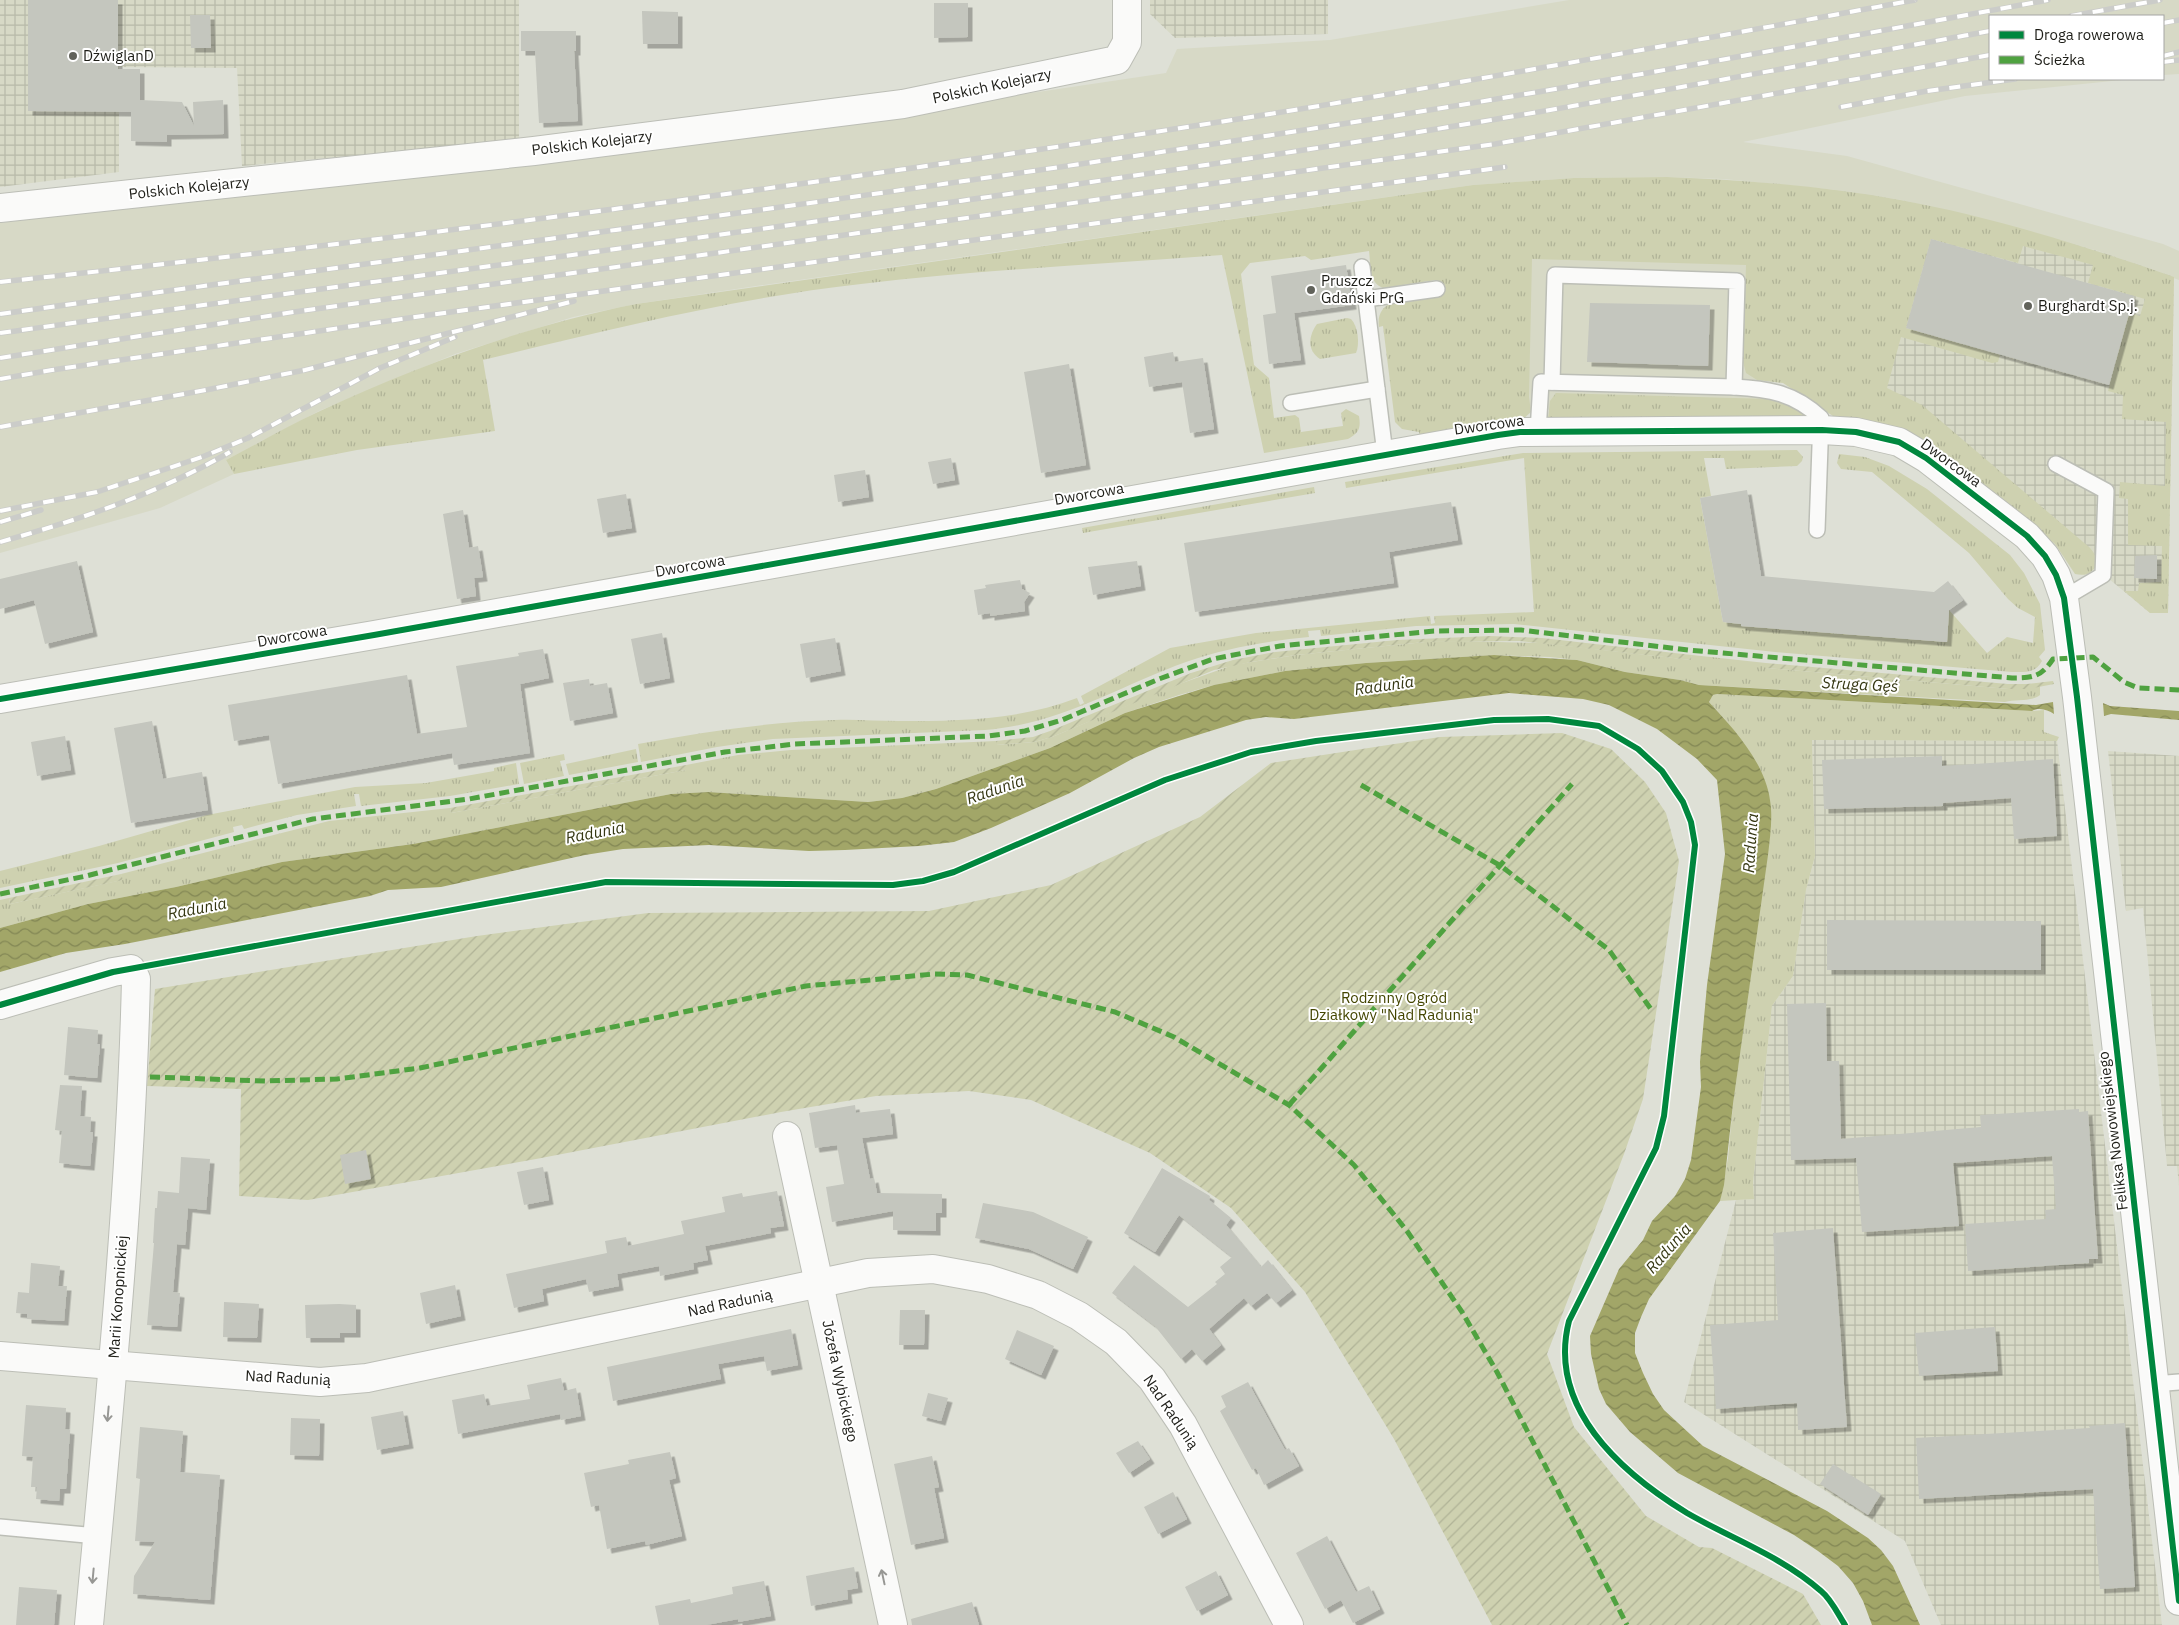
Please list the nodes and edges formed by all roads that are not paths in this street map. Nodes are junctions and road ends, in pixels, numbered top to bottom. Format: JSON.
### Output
{"nodes":[{"id":1,"x":1127,"y":0,"type":"edge"},
{"id":2,"x":0,"y":208,"type":"edge"},
{"id":3,"x":1362,"y":266,"type":"dead end"},
{"id":4,"x":1437,"y":289,"type":"dead end"},
{"id":5,"x":1366,"y":300,"type":"junction"},
{"id":6,"x":1552,"y":382,"type":"junction"},
{"id":7,"x":1734,"y":387,"type":"junction"},
{"id":8,"x":1377,"y":389,"type":"junction"},
{"id":9,"x":1291,"y":403,"type":"dead end"},
{"id":10,"x":1822,"y":430,"type":"junction"},
{"id":11,"x":1538,"y":432,"type":"junction"},
{"id":12,"x":1386,"y":454,"type":"junction"},
{"id":13,"x":2056,"y":464,"type":"dead end"},
{"id":14,"x":1817,"y":530,"type":"dead end"},
{"id":15,"x":2064,"y":598,"type":"junction"},
{"id":16,"x":2072,"y":658,"type":"joint"},
{"id":17,"x":0,"y":699,"type":"edge"},
{"id":18,"x":0,"y":1005,"type":"edge"},
{"id":19,"x":787,"y":1136,"type":"dead end"},
{"id":20,"x":819,"y":1284,"type":"junction"},
{"id":21,"x":0,"y":1356,"type":"edge"},
{"id":22,"x":112,"y":1365,"type":"junction"},
{"id":23,"x":2167,"y":1383,"type":"edge"},
{"id":24,"x":0,"y":1527,"type":"edge"},
{"id":25,"x":97,"y":1536,"type":"junction"},
{"id":26,"x":2179,"y":1601,"type":"edge"},
{"id":27,"x":89,"y":1625,"type":"edge"},
{"id":28,"x":892,"y":1625,"type":"edge"},
{"id":29,"x":1289,"y":1625,"type":"edge"}],
"edges":[{"from":1,"to":2,"type":"street","name":"Polskich Kolejarzy"},
{"from":3,"to":5,"type":"lane"},
{"from":4,"to":5,"type":"lane"},
{"from":5,"to":8,"type":"lane"},
{"from":6,"to":7,"type":"lane"},
{"from":6,"to":7,"type":"lane"},
{"from":6,"to":11,"type":"lane"},
{"from":7,"to":10,"type":"lane"},
{"from":8,"to":9,"type":"lane"},
{"from":8,"to":12,"type":"lane"},
{"from":10,"to":11,"type":"street","name":"Dworcowa"},
{"from":10,"to":14,"type":"lane"},
{"from":10,"to":15,"type":"street","name":"Dworcowa"},
{"from":11,"to":12,"type":"street","name":"Dworcowa"},
{"from":12,"to":17,"type":"street","name":"Dworcowa"},
{"from":13,"to":15,"type":"lane"},
{"from":15,"to":16,"type":"street","name":"Dworcowa"},
{"from":16,"to":23,"type":"street","name":"Feliksa Nowowiejskiego"},
{"from":18,"to":22,"type":"street","name":"Marii Konopnickiej"},
{"from":19,"to":20,"type":"street","name":"Józefa Wybickiego"},
{"from":20,"to":22,"type":"street","name":"Nad Radunią"},
{"from":28,"to":20,"type":"street","name":"Józefa Wybickiego","one_way":true},
{"from":20,"to":29,"type":"street","name":"Nad Radunią"},
{"from":21,"to":22,"type":"street","name":"Nad Radunią"},
{"from":22,"to":25,"type":"street","name":"Marii Konopnickiej","one_way":true},
{"from":23,"to":26,"type":"street","name":"Feliksa Nowowiejskiego"},
{"from":24,"to":25,"type":"lane"},
{"from":25,"to":27,"type":"street","name":"Marii Konopnickiej","one_way":true}]}
